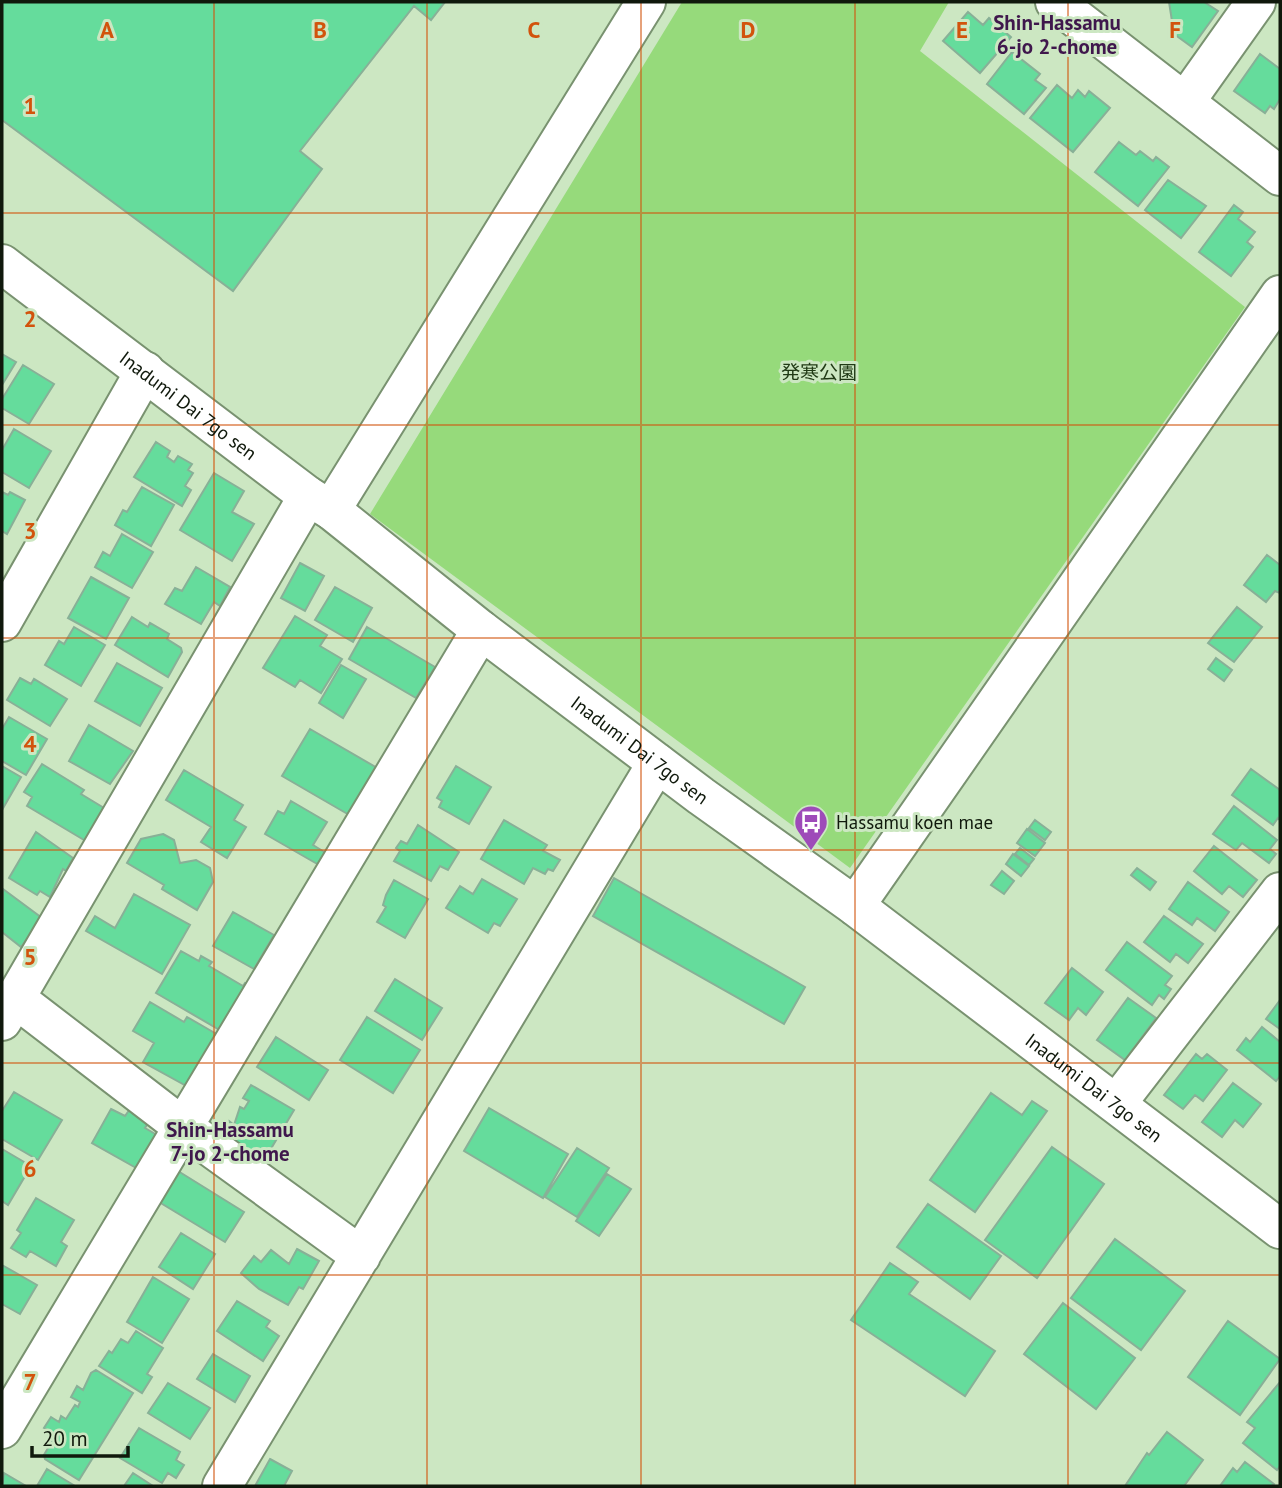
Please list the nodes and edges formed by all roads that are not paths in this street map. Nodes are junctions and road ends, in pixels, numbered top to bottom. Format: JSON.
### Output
{"nodes":[{"id":1,"x":646,"y":2,"type":"edge"},
{"id":2,"x":1055,"y":2,"type":"edge"},
{"id":3,"x":1256,"y":2,"type":"edge"},
{"id":4,"x":1185,"y":102,"type":"junction"},
{"id":5,"x":1280,"y":176,"type":"edge"},
{"id":6,"x":2,"y":264,"type":"edge"},
{"id":7,"x":1280,"y":295,"type":"edge"},
{"id":8,"x":145,"y":371,"type":"junction"},
{"id":9,"x":319,"y":503,"type":"junction"},
{"id":10,"x":2,"y":622,"type":"edge"},
{"id":11,"x":481,"y":630,"type":"junction"},
{"id":12,"x":657,"y":763,"type":"junction"},
{"id":13,"x":1280,"y":892,"type":"edge"},
{"id":14,"x":855,"y":905,"type":"junction"},
{"id":15,"x":8,"y":1010,"type":"edge"},
{"id":16,"x":1117,"y":1103,"type":"junction"},
{"id":17,"x":183,"y":1127,"type":"junction"},
{"id":18,"x":1280,"y":1229,"type":"edge"},
{"id":19,"x":361,"y":1256,"type":"junction"},
{"id":20,"x":2,"y":1429,"type":"edge"},
{"id":21,"x":222,"y":1486,"type":"edge"}],
"edges":[{"from":1,"to":9,"type":"street"},
{"from":2,"to":4,"type":"street"},
{"from":3,"to":4,"type":"street"},
{"from":4,"to":5,"type":"street"},
{"from":6,"to":8,"type":"street","name":"Inadumi Dai 7go sen"},
{"from":7,"to":14,"type":"street"},
{"from":8,"to":9,"type":"street","name":"Inadumi Dai 7go sen"},
{"from":8,"to":10,"type":"street"},
{"from":9,"to":11,"type":"street","name":"Inadumi Dai 7go sen"},
{"from":9,"to":15,"type":"street"},
{"from":11,"to":12,"type":"street","name":"Inadumi Dai 7go sen"},
{"from":11,"to":17,"type":"street"},
{"from":12,"to":14,"type":"street","name":"Inadumi Dai 7go sen"},
{"from":12,"to":19,"type":"street"},
{"from":13,"to":16,"type":"street"},
{"from":14,"to":16,"type":"street","name":"Inadumi Dai 7go sen"},
{"from":15,"to":17,"type":"street"},
{"from":16,"to":18,"type":"street","name":"Inadumi Dai 7go sen"},
{"from":17,"to":19,"type":"street"},
{"from":17,"to":20,"type":"street"},
{"from":19,"to":21,"type":"street"}]}
